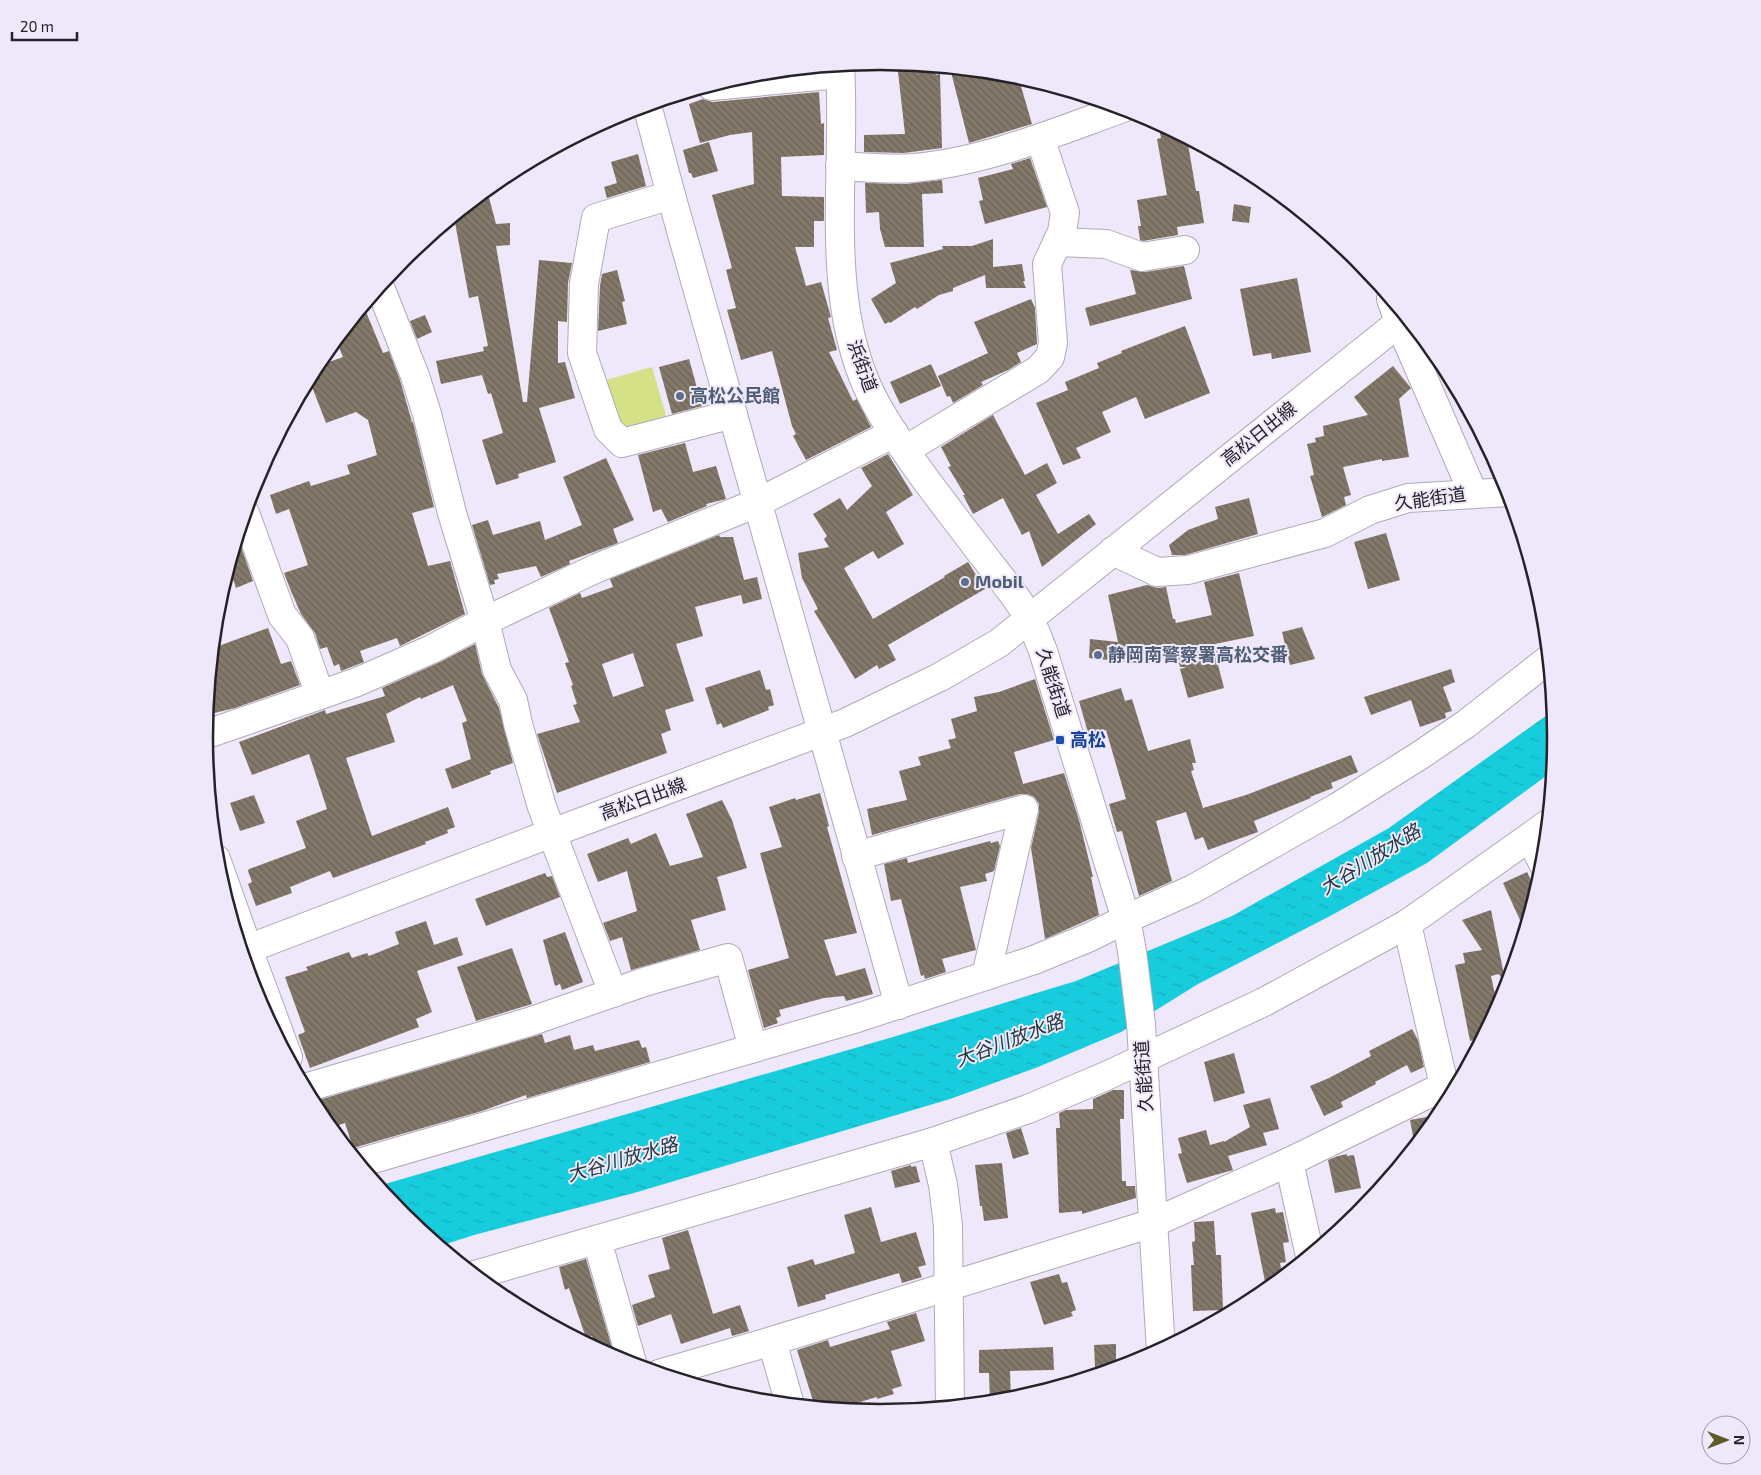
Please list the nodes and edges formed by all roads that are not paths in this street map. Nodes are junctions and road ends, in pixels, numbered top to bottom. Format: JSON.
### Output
{"nodes":[{"id":1,"x":840,"y":71,"type":"edge"},
{"id":2,"x":649,"y":112,"type":"edge"},
{"id":3,"x":1112,"y":112,"type":"edge"},
{"id":4,"x":1040,"y":138,"type":"junction"},
{"id":5,"x":840,"y":166,"type":"junction"},
{"id":6,"x":671,"y":195,"type":"junction"},
{"id":7,"x":1057,"y":242,"type":"junction"},
{"id":8,"x":1185,"y":250,"type":"dead end"},
{"id":9,"x":383,"y":293,"type":"edge"},
{"id":10,"x":1396,"y":314,"type":"edge"},
{"id":11,"x":1402,"y":321,"type":"edge"},
{"id":12,"x":733,"y":414,"type":"junction"},
{"id":13,"x":900,"y":441,"type":"junction"},
{"id":14,"x":1501,"y":492,"type":"edge"},
{"id":15,"x":1473,"y":493,"type":"junction"},
{"id":16,"x":757,"y":503,"type":"junction"},
{"id":17,"x":248,"y":522,"type":"edge"},
{"id":18,"x":1114,"y":551,"type":"junction"},
{"id":19,"x":1029,"y":618,"type":"junction"},
{"id":20,"x":485,"y":621,"type":"junction"},
{"id":21,"x":1543,"y":662,"type":"edge"},
{"id":22,"x":320,"y":695,"type":"junction"},
{"id":23,"x":213,"y":732,"type":"edge"},
{"id":24,"x":821,"y":733,"type":"junction"},
{"id":25,"x":1539,"y":831,"type":"edge"},
{"id":26,"x":552,"y":833,"type":"junction"},
{"id":27,"x":856,"y":856,"type":"junction"},
{"id":28,"x":1126,"y":918,"type":"junction"},
{"id":29,"x":1407,"y":924,"type":"junction"},
{"id":30,"x":247,"y":949,"type":"edge"},
{"id":31,"x":986,"y":976,"type":"junction"},
{"id":32,"x":613,"y":993,"type":"junction"},
{"id":33,"x":899,"y":1005,"type":"junction"},
{"id":34,"x":753,"y":1048,"type":"junction"},
{"id":35,"x":1143,"y":1058,"type":"junction"},
{"id":36,"x":311,"y":1086,"type":"edge"},
{"id":37,"x":1446,"y":1092,"type":"edge"},
{"id":38,"x":1444,"y":1095,"type":"edge"},
{"id":39,"x":933,"y":1142,"type":"junction"},
{"id":40,"x":365,"y":1161,"type":"edge"},
{"id":41,"x":1289,"y":1162,"type":"junction"},
{"id":42,"x":1153,"y":1223,"type":"junction"},
{"id":43,"x":597,"y":1240,"type":"junction"},
{"id":44,"x":1309,"y":1249,"type":"edge"},
{"id":45,"x":482,"y":1273,"type":"edge"},
{"id":46,"x":949,"y":1287,"type":"junction"},
{"id":47,"x":772,"y":1341,"type":"junction"},
{"id":48,"x":1160,"y":1343,"type":"edge"},
{"id":49,"x":630,"y":1356,"type":"edge"},
{"id":50,"x":670,"y":1371,"type":"edge"},
{"id":51,"x":788,"y":1398,"type":"edge"},
{"id":52,"x":950,"y":1401,"type":"edge"}],
"edges":[{"from":1,"to":5,"type":"street","name":"浜街道"},
{"from":2,"to":6,"type":"street"},
{"from":3,"to":4,"type":"street"},
{"from":4,"to":5,"type":"street"},
{"from":4,"to":7,"type":"street"},
{"from":5,"to":13,"type":"street","name":"浜街道"},
{"from":6,"to":12,"type":"street"},
{"from":6,"to":12,"type":"street"},
{"from":7,"to":8,"type":"street"},
{"from":7,"to":13,"type":"street"},
{"from":9,"to":20,"type":"street"},
{"from":10,"to":18,"type":"street","name":"高松日出線"},
{"from":11,"to":15,"type":"street"},
{"from":12,"to":16,"type":"street"},
{"from":13,"to":16,"type":"street"},
{"from":13,"to":19,"type":"street","name":"浜街道"},
{"from":14,"to":15,"type":"street","name":"久能街道"},
{"from":15,"to":18,"type":"street","name":"久能街道"},
{"from":16,"to":20,"type":"street"},
{"from":16,"to":24,"type":"street"},
{"from":17,"to":22,"type":"street"},
{"from":18,"to":19,"type":"street"},
{"from":19,"to":24,"type":"street","name":"高松日出線"},
{"from":19,"to":28,"type":"street","name":"久能街道"},
{"from":20,"to":22,"type":"street"},
{"from":20,"to":26,"type":"street"},
{"from":21,"to":28,"type":"street"},
{"from":22,"to":23,"type":"street"},
{"from":24,"to":26,"type":"street","name":"高松日出線"},
{"from":24,"to":27,"type":"street"},
{"from":25,"to":29,"type":"street"},
{"from":26,"to":30,"type":"street","name":"高松日出線"},
{"from":26,"to":32,"type":"street"},
{"from":27,"to":31,"type":"street"},
{"from":27,"to":33,"type":"street"},
{"from":28,"to":31,"type":"street"},
{"from":28,"to":35,"type":"street","name":"久能街道"},
{"from":29,"to":35,"type":"street"},
{"from":29,"to":37,"type":"street"},
{"from":31,"to":33,"type":"street"},
{"from":32,"to":34,"type":"street"},
{"from":32,"to":36,"type":"street"},
{"from":33,"to":34,"type":"street"},
{"from":34,"to":40,"type":"street"},
{"from":35,"to":39,"type":"street"},
{"from":35,"to":42,"type":"street","name":"久能街道"},
{"from":38,"to":41,"type":"street"},
{"from":39,"to":43,"type":"street"},
{"from":39,"to":46,"type":"street"},
{"from":41,"to":42,"type":"street"},
{"from":41,"to":44,"type":"street"},
{"from":42,"to":46,"type":"street"},
{"from":42,"to":48,"type":"street","name":"久能街道"},
{"from":43,"to":45,"type":"street"},
{"from":43,"to":49,"type":"street"},
{"from":46,"to":47,"type":"street"},
{"from":46,"to":52,"type":"street"},
{"from":47,"to":50,"type":"street"},
{"from":47,"to":51,"type":"street"}]}
